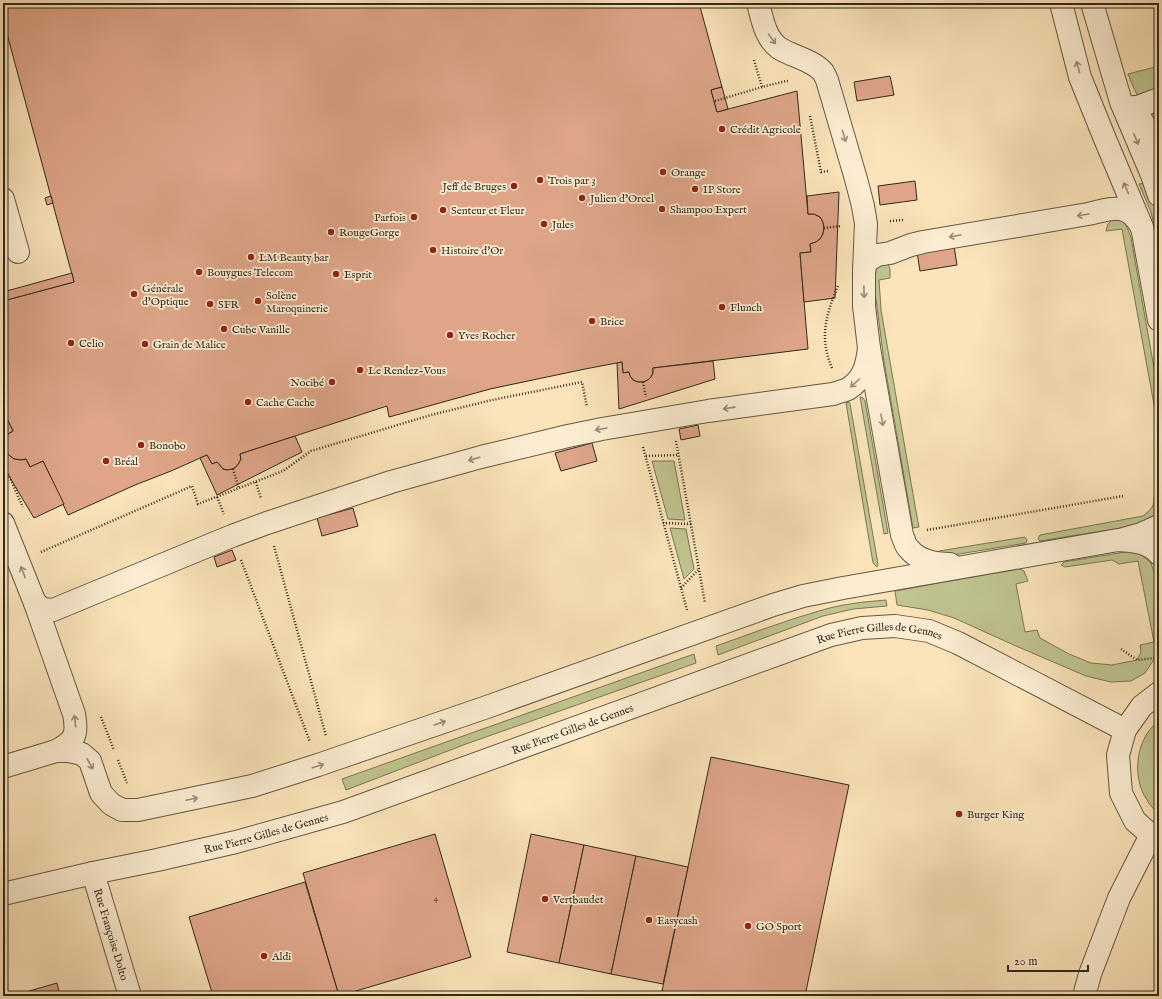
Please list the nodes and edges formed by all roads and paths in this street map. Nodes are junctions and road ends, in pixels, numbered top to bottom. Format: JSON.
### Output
{"nodes":[{"id":1,"x":758,"y":3,"type":"edge"},
{"id":2,"x":1061,"y":3,"type":"edge"},
{"id":3,"x":1092,"y":3,"type":"edge"},
{"id":4,"x":1104,"y":50,"type":"junction"},
{"id":5,"x":754,"y":57,"type":"dead end"},
{"id":6,"x":793,"y":82,"type":"dead end"},
{"id":7,"x":762,"y":87,"type":"junction"},
{"id":8,"x":1159,"y":99,"type":"edge"},
{"id":9,"x":715,"y":101,"type":"dead end"},
{"id":10,"x":1135,"y":108,"type":"junction"},
{"id":11,"x":809,"y":111,"type":"dead end"},
{"id":12,"x":1159,"y":146,"type":"edge"},
{"id":13,"x":832,"y":170,"type":"dead end"},
{"id":14,"x":1159,"y":195,"type":"edge"},
{"id":15,"x":3,"y":199,"type":"edge"},
{"id":16,"x":1142,"y":227,"type":"junction"},
{"id":17,"x":18,"y":252,"type":"dead end"},
{"id":18,"x":864,"y":270,"type":"junction"},
{"id":19,"x":839,"y":285,"type":"dead end"},
{"id":20,"x":1159,"y":320,"type":"edge"},
{"id":21,"x":869,"y":348,"type":"junction"},
{"id":22,"x":833,"y":369,"type":"junction"},
{"id":23,"x":828,"y":371,"type":"dead end"},
{"id":24,"x":643,"y":382,"type":"dead end"},
{"id":25,"x":848,"y":389,"type":"junction"},
{"id":26,"x":646,"y":398,"type":"dead end"},
{"id":27,"x":587,"y":410,"type":"dead end"},
{"id":28,"x":672,"y":417,"type":"junction"},
{"id":29,"x":637,"y":423,"type":"junction"},
{"id":30,"x":678,"y":455,"type":"junction"},
{"id":31,"x":646,"y":456,"type":"junction"},
{"id":32,"x":233,"y":469,"type":"dead end"},
{"id":33,"x":256,"y":482,"type":"junction"},
{"id":34,"x":240,"y":489,"type":"junction"},
{"id":35,"x":1123,"y":496,"type":"dead end"},
{"id":36,"x":217,"y":498,"type":"junction"},
{"id":37,"x":3,"y":523,"type":"edge"},
{"id":38,"x":267,"y":523,"type":"junction"},
{"id":39,"x":663,"y":523,"type":"junction"},
{"id":40,"x":691,"y":524,"type":"junction"},
{"id":41,"x":1159,"y":526,"type":"edge"},
{"id":42,"x":902,"y":535,"type":"junction"},
{"id":43,"x":232,"y":536,"type":"junction"},
{"id":44,"x":1118,"y":540,"type":"junction"},
{"id":45,"x":40,"y":552,"type":"dead end"},
{"id":46,"x":1159,"y":554,"type":"edge"},
{"id":47,"x":986,"y":563,"type":"junction"},
{"id":48,"x":699,"y":569,"type":"junction"},
{"id":49,"x":681,"y":588,"type":"junction"},
{"id":50,"x":35,"y":603,"type":"junction"},
{"id":51,"x":701,"y":630,"type":"junction"},
{"id":52,"x":1121,"y":649,"type":"dead end"},
{"id":53,"x":1159,"y":656,"type":"edge"},
{"id":54,"x":1159,"y":693,"type":"edge"},
{"id":55,"x":1125,"y":730,"type":"junction"},
{"id":56,"x":56,"y":751,"type":"junction"},
{"id":57,"x":326,"y":763,"type":"junction"},
{"id":58,"x":3,"y":767,"type":"edge"},
{"id":59,"x":1155,"y":837,"type":"edge"},
{"id":60,"x":93,"y":873,"type":"junction"},
{"id":61,"x":3,"y":894,"type":"edge"},
{"id":62,"x":130,"y":996,"type":"edge"},
{"id":63,"x":1084,"y":996,"type":"edge"}],
"edges":[{"from":1,"to":18,"type":"street","one_way":true},
{"from":16,"to":2,"type":"street","one_way":true},
{"from":3,"to":4,"type":"street"},
{"from":4,"to":10,"type":"street"},
{"from":4,"to":14,"type":"street","one_way":true},
{"from":5,"to":7,"type":"path"},
{"from":6,"to":7,"type":"path"},
{"from":7,"to":9,"type":"path"},
{"from":8,"to":10,"type":"street"},
{"from":10,"to":12,"type":"street"},
{"from":11,"to":13,"type":"path"},
{"from":15,"to":17,"type":"street"},
{"from":16,"to":18,"type":"street","one_way":true},
{"from":16,"to":20,"type":"street"},
{"from":18,"to":21,"type":"street","one_way":true},
{"from":19,"to":22,"type":"path"},
{"from":21,"to":25,"type":"street","one_way":true},
{"from":21,"to":42,"type":"street","one_way":true},
{"from":22,"to":23,"type":"path"},
{"from":22,"to":25,"type":"path"},
{"from":24,"to":26,"type":"path"},
{"from":25,"to":28,"type":"street","one_way":true},
{"from":27,"to":33,"type":"path"},
{"from":28,"to":29,"type":"street"},
{"from":28,"to":30,"type":"path"},
{"from":29,"to":31,"type":"path"},
{"from":29,"to":38,"type":"street","one_way":true},
{"from":30,"to":31,"type":"path"},
{"from":30,"to":40,"type":"path"},
{"from":31,"to":39,"type":"path"},
{"from":32,"to":34,"type":"path"},
{"from":33,"to":34,"type":"path"},
{"from":33,"to":38,"type":"path"},
{"from":34,"to":36,"type":"path"},
{"from":35,"to":42,"type":"path"},
{"from":36,"to":43,"type":"path"},
{"from":36,"to":45,"type":"path"},
{"from":50,"to":37,"type":"street","one_way":true},
{"from":38,"to":43,"type":"street"},
{"from":38,"to":57,"type":"path"},
{"from":39,"to":40,"type":"path"},
{"from":39,"to":49,"type":"path"},
{"from":40,"to":48,"type":"path"},
{"from":41,"to":44,"type":"street"},
{"from":42,"to":47,"type":"street"},
{"from":43,"to":50,"type":"street"},
{"from":43,"to":57,"type":"path"},
{"from":44,"to":46,"type":"street"},
{"from":44,"to":47,"type":"street"},
{"from":47,"to":51,"type":"street"},
{"from":48,"to":49,"type":"path"},
{"from":48,"to":51,"type":"path"},
{"from":49,"to":51,"type":"path"},
{"from":56,"to":50,"type":"street","one_way":true},
{"from":57,"to":51,"type":"street","one_way":true},
{"from":52,"to":53,"type":"path"},
{"from":54,"to":55,"type":"street"},
{"from":55,"to":59,"type":"street"},
{"from":55,"to":60,"type":"street","name":"Rue Pierre Gilles de Gennes"},
{"from":56,"to":57,"type":"street","one_way":true},
{"from":56,"to":58,"type":"street"},
{"from":59,"to":63,"type":"street"},
{"from":60,"to":61,"type":"street","name":"Rue Pierre Gilles de Gennes"},
{"from":60,"to":62,"type":"street","name":"Rue Françoise Dolto"}]}
